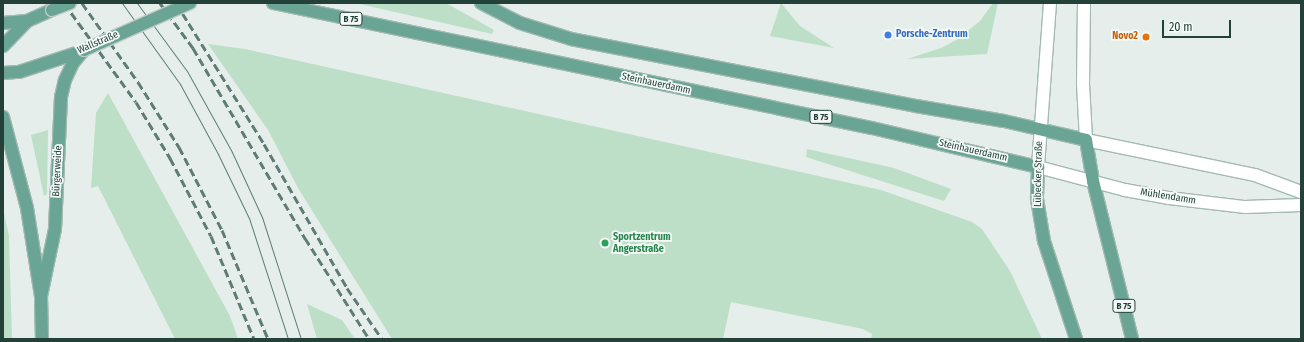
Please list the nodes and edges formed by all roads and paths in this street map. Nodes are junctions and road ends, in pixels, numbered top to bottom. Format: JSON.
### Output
{"nodes":[{"id":1,"x":70,"y":3,"type":"edge"},
{"id":2,"x":190,"y":3,"type":"edge"},
{"id":3,"x":273,"y":3,"type":"edge"},
{"id":4,"x":481,"y":3,"type":"edge"},
{"id":5,"x":1050,"y":3,"type":"edge"},
{"id":6,"x":1084,"y":3,"type":"edge"},
{"id":7,"x":27,"y":21,"type":"junction"},
{"id":8,"x":3,"y":23,"type":"edge"},
{"id":9,"x":3,"y":46,"type":"edge"},
{"id":10,"x":84,"y":50,"type":"junction"},
{"id":11,"x":3,"y":73,"type":"edge"},
{"id":12,"x":3,"y":117,"type":"edge"},
{"id":13,"x":1040,"y":129,"type":"junction"},
{"id":14,"x":1086,"y":140,"type":"junction"},
{"id":15,"x":1038,"y":167,"type":"junction"},
{"id":16,"x":1093,"y":181,"type":"junction"},
{"id":17,"x":1301,"y":192,"type":"edge"},
{"id":18,"x":1301,"y":205,"type":"edge"},
{"id":19,"x":42,"y":296,"type":"junction"},
{"id":20,"x":42,"y":339,"type":"edge"},
{"id":21,"x":1076,"y":339,"type":"edge"},
{"id":22,"x":1132,"y":339,"type":"edge"}],
"edges":[{"from":1,"to":7,"type":"main road","bridge":true},
{"from":2,"to":10,"type":"main road","name":"Wallstraße","bridge":true},
{"from":3,"to":15,"type":"main road","name":"Steinhauerdamm","number":"B 75"},
{"from":4,"to":13,"type":"main road"},
{"from":5,"to":13,"type":"main road","name":"Lübecker Straße"},
{"from":6,"to":14,"type":"main road"},
{"from":7,"to":8,"type":"main road"},
{"from":7,"to":9,"type":"main road"},
{"from":10,"to":11,"type":"main road","name":"Wallstraße"},
{"from":10,"to":19,"type":"main road","name":"Bürgerweide"},
{"from":12,"to":19,"type":"main road","name":"Bürgerweide"},
{"from":13,"to":14,"type":"main road"},
{"from":13,"to":15,"type":"main road","name":"Lübecker Straße"},
{"from":14,"to":16,"type":"main road","number":"B 75"},
{"from":14,"to":17,"type":"main road"},
{"from":15,"to":16,"type":"main road","name":"Mühlendamm"},
{"from":15,"to":21,"type":"main road","name":"Lübecker Straße"},
{"from":16,"to":18,"type":"main road","name":"Mühlendamm"},
{"from":16,"to":22,"type":"main road","number":"B 75"},
{"from":19,"to":20,"type":"main road","name":"Bürgerweide"}]}
